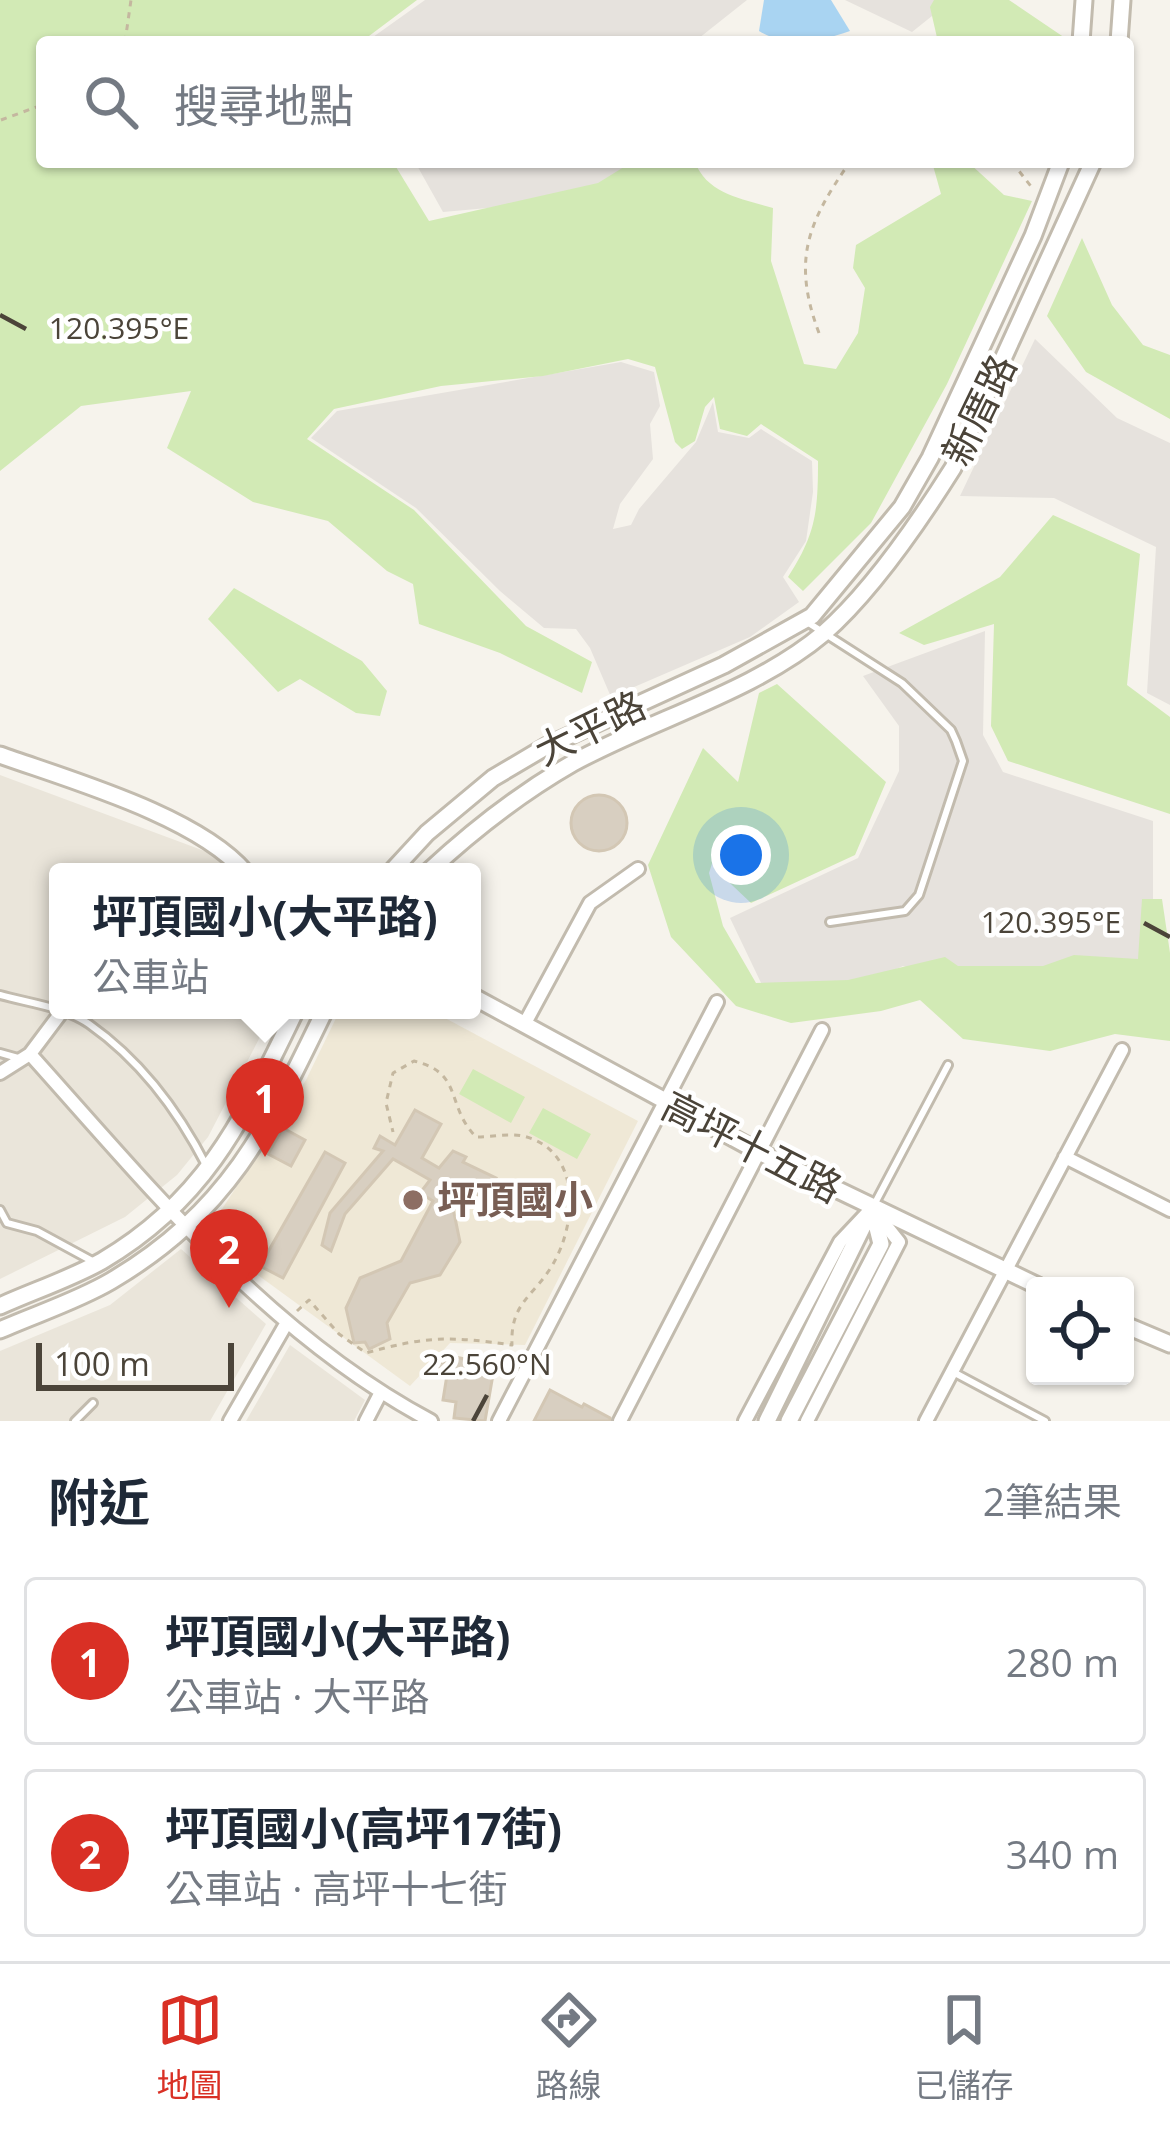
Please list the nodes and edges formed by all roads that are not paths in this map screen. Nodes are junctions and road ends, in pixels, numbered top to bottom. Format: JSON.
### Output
{"nodes":[{"id":1,"x":1084,"y":0,"type":"edge"},
{"id":2,"x":1122,"y":0,"type":"edge"},
{"id":3,"x":1082,"y":36,"type":"edge"},
{"id":4,"x":1119,"y":36,"type":"edge"},
{"id":5,"x":1058,"y":168,"type":"edge"},
{"id":6,"x":1090,"y":168,"type":"edge"},
{"id":7,"x":808,"y":618,"type":"junction"},
{"id":8,"x":824,"y":633,"type":"junction"},
{"id":9,"x":0,"y":755,"type":"edge"},
{"id":10,"x":236,"y":863,"type":"edge"},
{"id":11,"x":399,"y":863,"type":"edge"},
{"id":12,"x":438,"y":863,"type":"edge"},
{"id":13,"x":638,"y":869,"type":"dead end"},
{"id":14,"x":830,"y":922,"type":"dead end"},
{"id":15,"x":0,"y":995,"type":"edge"},
{"id":16,"x":481,"y":1000,"type":"edge"},
{"id":17,"x":717,"y":1001,"type":"dead end"},
{"id":18,"x":49,"y":1008,"type":"edge"},
{"id":19,"x":56,"y":1019,"type":"edge"},
{"id":20,"x":79,"y":1019,"type":"edge"},
{"id":21,"x":292,"y":1019,"type":"edge"},
{"id":22,"x":320,"y":1019,"type":"edge"},
{"id":23,"x":524,"y":1025,"type":"junction"},
{"id":24,"x":822,"y":1030,"type":"dead end"},
{"id":25,"x":1122,"y":1050,"type":"dead end"},
{"id":26,"x":0,"y":1053,"type":"edge"},
{"id":27,"x":26,"y":1057,"type":"junction"},
{"id":28,"x":948,"y":1065,"type":"dead end"},
{"id":29,"x":0,"y":1072,"type":"edge"},
{"id":30,"x":664,"y":1104,"type":"junction"},
{"id":31,"x":760,"y":1153,"type":"junction"},
{"id":32,"x":1066,"y":1157,"type":"junction"},
{"id":33,"x":208,"y":1170,"type":"junction"},
{"id":34,"x":872,"y":1208,"type":"junction"},
{"id":35,"x":0,"y":1210,"type":"edge"},
{"id":36,"x":171,"y":1210,"type":"junction"},
{"id":37,"x":1170,"y":1210,"type":"edge"},
{"id":38,"x":186,"y":1229,"type":"junction"},
{"id":39,"x":98,"y":1264,"type":"junction"},
{"id":40,"x":1006,"y":1271,"type":"junction"},
{"id":41,"x":1026,"y":1280,"type":"edge"},
{"id":42,"x":0,"y":1306,"type":"edge"},
{"id":43,"x":286,"y":1324,"type":"junction"},
{"id":44,"x":1134,"y":1329,"type":"edge"},
{"id":45,"x":0,"y":1330,"type":"edge"},
{"id":46,"x":1170,"y":1344,"type":"edge"},
{"id":47,"x":952,"y":1371,"type":"junction"},
{"id":48,"x":380,"y":1394,"type":"junction"},
{"id":49,"x":93,"y":1403,"type":"dead end"},
{"id":50,"x":75,"y":1421,"type":"edge"},
{"id":51,"x":230,"y":1421,"type":"edge"},
{"id":52,"x":366,"y":1421,"type":"edge"},
{"id":53,"x":431,"y":1421,"type":"edge"},
{"id":54,"x":499,"y":1421,"type":"edge"},
{"id":55,"x":620,"y":1421,"type":"edge"},
{"id":56,"x":745,"y":1421,"type":"edge"},
{"id":57,"x":767,"y":1421,"type":"edge"},
{"id":58,"x":789,"y":1421,"type":"edge"},
{"id":59,"x":807,"y":1421,"type":"edge"},
{"id":60,"x":926,"y":1421,"type":"edge"},
{"id":61,"x":1045,"y":1421,"type":"edge"}],
"edges":[{"from":1,"to":3,"type":"street"},
{"from":2,"to":4,"type":"street"},
{"from":5,"to":7,"type":"street","name":"新厝路"},
{"from":6,"to":8,"type":"street","name":"新厝路"},
{"from":7,"to":8,"type":"lane"},
{"from":7,"to":11,"type":"street","name":"大平路"},
{"from":8,"to":12,"type":"street","name":"大平路"},
{"from":8,"to":14,"type":"lane"},
{"from":9,"to":10,"type":"street"},
{"from":13,"to":23,"type":"street"},
{"from":15,"to":18,"type":"lane"},
{"from":16,"to":23,"type":"street","name":"高坪十五路"},
{"from":17,"to":30,"type":"street"},
{"from":19,"to":27,"type":"street"},
{"from":20,"to":33,"type":"lane"},
{"from":21,"to":33,"type":"street"},
{"from":22,"to":38,"type":"street"},
{"from":23,"to":30,"type":"street","name":"高坪十五路"},
{"from":24,"to":31,"type":"street"},
{"from":25,"to":32,"type":"street"},
{"from":26,"to":27,"type":"lane"},
{"from":27,"to":29,"type":"street"},
{"from":27,"to":36,"type":"street"},
{"from":28,"to":34,"type":"lane"},
{"from":30,"to":31,"type":"street","name":"高坪十五路"},
{"from":30,"to":54,"type":"street"},
{"from":31,"to":34,"type":"street","name":"高坪十五路"},
{"from":31,"to":55,"type":"street"},
{"from":32,"to":37,"type":"street"},
{"from":32,"to":40,"type":"street"},
{"from":33,"to":36,"type":"street"},
{"from":34,"to":40,"type":"street","name":"高坪十五路"},
{"from":34,"to":56,"type":"street"},
{"from":34,"to":57,"type":"street"},
{"from":34,"to":58,"type":"street"},
{"from":34,"to":59,"type":"street"},
{"from":35,"to":39,"type":"lane"},
{"from":36,"to":38,"type":"street"},
{"from":36,"to":39,"type":"street"},
{"from":38,"to":43,"type":"street"},
{"from":38,"to":45,"type":"street"},
{"from":39,"to":42,"type":"street"},
{"from":40,"to":41,"type":"street","name":"高坪十五路"},
{"from":40,"to":47,"type":"street"},
{"from":43,"to":48,"type":"street"},
{"from":43,"to":51,"type":"street"},
{"from":44,"to":46,"type":"street"},
{"from":47,"to":60,"type":"street"},
{"from":47,"to":61,"type":"lane"},
{"from":48,"to":52,"type":"street"},
{"from":48,"to":53,"type":"street"},
{"from":49,"to":50,"type":"lane"}]}
